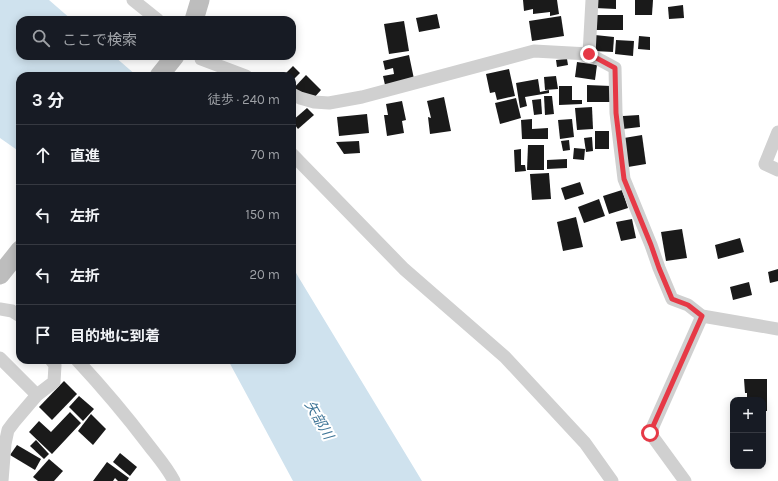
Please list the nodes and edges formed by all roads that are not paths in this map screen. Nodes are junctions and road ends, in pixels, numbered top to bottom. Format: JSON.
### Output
{"nodes":[{"id":1,"x":133,"y":0,"type":"edge"},
{"id":2,"x":200,"y":0,"type":"edge"},
{"id":3,"x":592,"y":0,"type":"edge"},
{"id":4,"x":153,"y":16,"type":"edge"},
{"id":5,"x":195,"y":16,"type":"edge"},
{"id":6,"x":589,"y":54,"type":"junction"},
{"id":7,"x":172,"y":60,"type":"edge"},
{"id":8,"x":202,"y":60,"type":"edge"},
{"id":9,"x":206,"y":60,"type":"edge"},
{"id":10,"x":162,"y":72,"type":"edge"},
{"id":11,"x":213,"y":72,"type":"edge"},
{"id":12,"x":236,"y":72,"type":"edge"},
{"id":13,"x":296,"y":96,"type":"edge"},
{"id":14,"x":778,"y":132,"type":"edge"},
{"id":15,"x":296,"y":158,"type":"edge"},
{"id":16,"x":778,"y":170,"type":"edge"},
{"id":17,"x":16,"y":255,"type":"edge"},
{"id":18,"x":0,"y":275,"type":"edge"},
{"id":19,"x":702,"y":316,"type":"junction"},
{"id":20,"x":778,"y":329,"type":"edge"},
{"id":21,"x":0,"y":358,"type":"edge"},
{"id":22,"x":54,"y":364,"type":"edge"},
{"id":23,"x":81,"y":364,"type":"edge"},
{"id":24,"x":37,"y":395,"type":"junction"},
{"id":25,"x":2,"y":481,"type":"edge"},
{"id":26,"x":174,"y":481,"type":"edge"},
{"id":27,"x":612,"y":481,"type":"edge"},
{"id":28,"x":685,"y":481,"type":"edge"}],
"edges":[{"from":1,"to":4,"type":"street"},
{"from":2,"to":5,"type":"main road"},
{"from":3,"to":6,"type":"street"},
{"from":6,"to":13,"type":"street"},
{"from":6,"to":19,"type":"street"},
{"from":7,"to":10,"type":"main road"},
{"from":8,"to":11,"type":"street"},
{"from":9,"to":12,"type":"street"},
{"from":14,"to":16,"type":"street"},
{"from":15,"to":27,"type":"street"},
{"from":17,"to":18,"type":"main road"},
{"from":19,"to":20,"type":"street"},
{"from":19,"to":28,"type":"street"},
{"from":21,"to":24,"type":"street"},
{"from":22,"to":24,"type":"street"},
{"from":23,"to":26,"type":"street"},
{"from":24,"to":25,"type":"street"}]}
